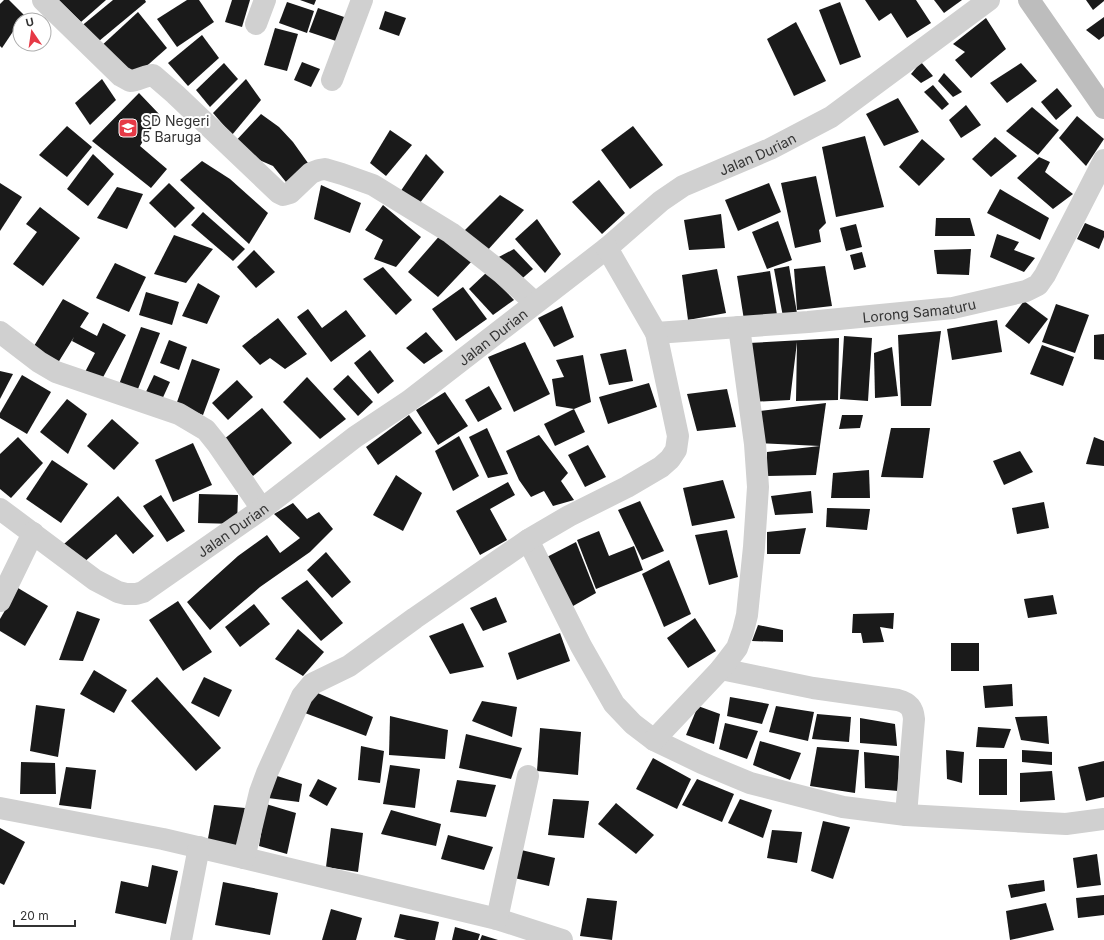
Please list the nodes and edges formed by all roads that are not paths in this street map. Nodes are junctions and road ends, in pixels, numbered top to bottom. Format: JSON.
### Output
{"nodes":[{"id":1,"x":43,"y":0,"type":"edge"},
{"id":2,"x":265,"y":0,"type":"edge"},
{"id":3,"x":362,"y":0,"type":"edge"},
{"id":4,"x":988,"y":0,"type":"edge"},
{"id":5,"x":1029,"y":0,"type":"edge"},
{"id":6,"x":1047,"y":0,"type":"edge"},
{"id":7,"x":256,"y":24,"type":"dead end"},
{"id":8,"x":332,"y":80,"type":"dead end"},
{"id":9,"x":1104,"y":89,"type":"edge"},
{"id":10,"x":1104,"y":108,"type":"edge"},
{"id":11,"x":1104,"y":160,"type":"edge"},
{"id":12,"x":607,"y":248,"type":"junction"},
{"id":13,"x":536,"y":303,"type":"junction"},
{"id":14,"x":739,"y":327,"type":"junction"},
{"id":15,"x":0,"y":332,"type":"edge"},
{"id":16,"x":656,"y":333,"type":"junction"},
{"id":17,"x":0,"y":509,"type":"edge"},
{"id":18,"x":262,"y":509,"type":"junction"},
{"id":19,"x":33,"y":533,"type":"junction"},
{"id":20,"x":528,"y":540,"type":"junction"},
{"id":21,"x":0,"y":601,"type":"edge"},
{"id":22,"x":721,"y":669,"type":"junction"},
{"id":23,"x":654,"y":740,"type":"junction"},
{"id":24,"x":528,"y":776,"type":"dead end"},
{"id":25,"x":0,"y":808,"type":"edge"},
{"id":26,"x":906,"y":815,"type":"junction"},
{"id":27,"x":1104,"y":819,"type":"edge"},
{"id":28,"x":199,"y":848,"type":"junction"},
{"id":29,"x":244,"y":858,"type":"junction"},
{"id":30,"x":497,"y":919,"type":"junction"},
{"id":31,"x":181,"y":940,"type":"edge"},
{"id":32,"x":562,"y":940,"type":"edge"}],
"edges":[{"from":1,"to":13,"type":"street"},
{"from":2,"to":7,"type":"street"},
{"from":3,"to":8,"type":"street"},
{"from":4,"to":12,"type":"street","name":"Jalan Durian"},
{"from":5,"to":10,"type":"main road"},
{"from":6,"to":9,"type":"main road"},
{"from":11,"to":14,"type":"street","name":"Lorong Samaturu"},
{"from":12,"to":13,"type":"street","name":"Jalan Durian"},
{"from":12,"to":16,"type":"street"},
{"from":13,"to":18,"type":"street","name":"Jalan Durian"},
{"from":14,"to":16,"type":"street","name":"Lorong Samaturu"},
{"from":14,"to":22,"type":"street"},
{"from":15,"to":18,"type":"street"},
{"from":16,"to":20,"type":"street"},
{"from":17,"to":19,"type":"street","name":"Jalan Durian"},
{"from":18,"to":19,"type":"street","name":"Jalan Durian"},
{"from":19,"to":21,"type":"street"},
{"from":20,"to":23,"type":"street"},
{"from":20,"to":29,"type":"street"},
{"from":22,"to":23,"type":"street"},
{"from":22,"to":26,"type":"street"},
{"from":23,"to":26,"type":"street"},
{"from":24,"to":30,"type":"street"},
{"from":25,"to":28,"type":"street"},
{"from":26,"to":27,"type":"street"},
{"from":28,"to":29,"type":"street"},
{"from":28,"to":31,"type":"street"},
{"from":29,"to":30,"type":"street"},
{"from":30,"to":32,"type":"street"}]}
